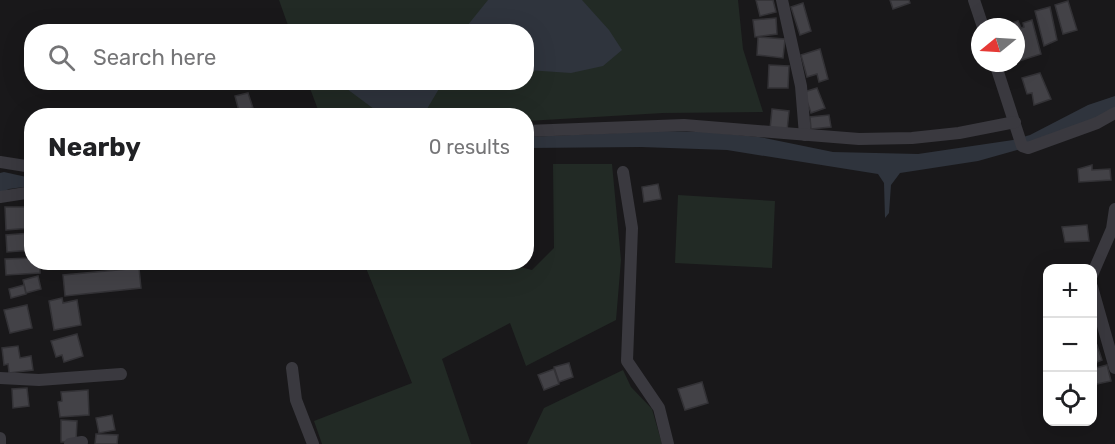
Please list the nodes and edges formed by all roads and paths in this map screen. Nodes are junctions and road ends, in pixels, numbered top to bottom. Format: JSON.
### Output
{"nodes":[{"id":1,"x":782,"y":0,"type":"edge"},
{"id":2,"x":974,"y":0,"type":"edge"},
{"id":3,"x":980,"y":18,"type":"edge"},
{"id":4,"x":998,"y":72,"type":"edge"},
{"id":5,"x":1115,"y":113,"type":"edge"},
{"id":6,"x":1017,"y":127,"type":"junction"},
{"id":7,"x":534,"y":131,"type":"edge"},
{"id":8,"x":805,"y":135,"type":"junction"},
{"id":9,"x":0,"y":162,"type":"edge"},
{"id":10,"x":24,"y":166,"type":"edge"},
{"id":11,"x":623,"y":172,"type":"dead end"},
{"id":12,"x":24,"y":193,"type":"edge"},
{"id":13,"x":0,"y":197,"type":"edge"},
{"id":14,"x":1115,"y":209,"type":"edge"},
{"id":15,"x":1097,"y":264,"type":"edge"},
{"id":16,"x":1097,"y":305,"type":"edge"},
{"id":17,"x":292,"y":368,"type":"dead end"},
{"id":18,"x":1115,"y":368,"type":"edge"},
{"id":19,"x":121,"y":374,"type":"dead end"},
{"id":20,"x":0,"y":378,"type":"edge"},
{"id":21,"x":0,"y":438,"type":"edge"},
{"id":22,"x":0,"y":444,"type":"edge"},
{"id":23,"x":313,"y":444,"type":"edge"},
{"id":24,"x":668,"y":444,"type":"edge"}],
"edges":[{"from":1,"to":8,"type":"street"},
{"from":2,"to":3,"type":"street"},
{"from":4,"to":6,"type":"street"},
{"from":5,"to":6,"type":"street"},
{"from":6,"to":8,"type":"street"},
{"from":7,"to":8,"type":"street"},
{"from":9,"to":10,"type":"street"},
{"from":11,"to":24,"type":"street"},
{"from":12,"to":13,"type":"street"},
{"from":14,"to":15,"type":"street"},
{"from":16,"to":18,"type":"street"},
{"from":17,"to":23,"type":"street"},
{"from":19,"to":20,"type":"street"},
{"from":21,"to":22,"type":"street"}]}
